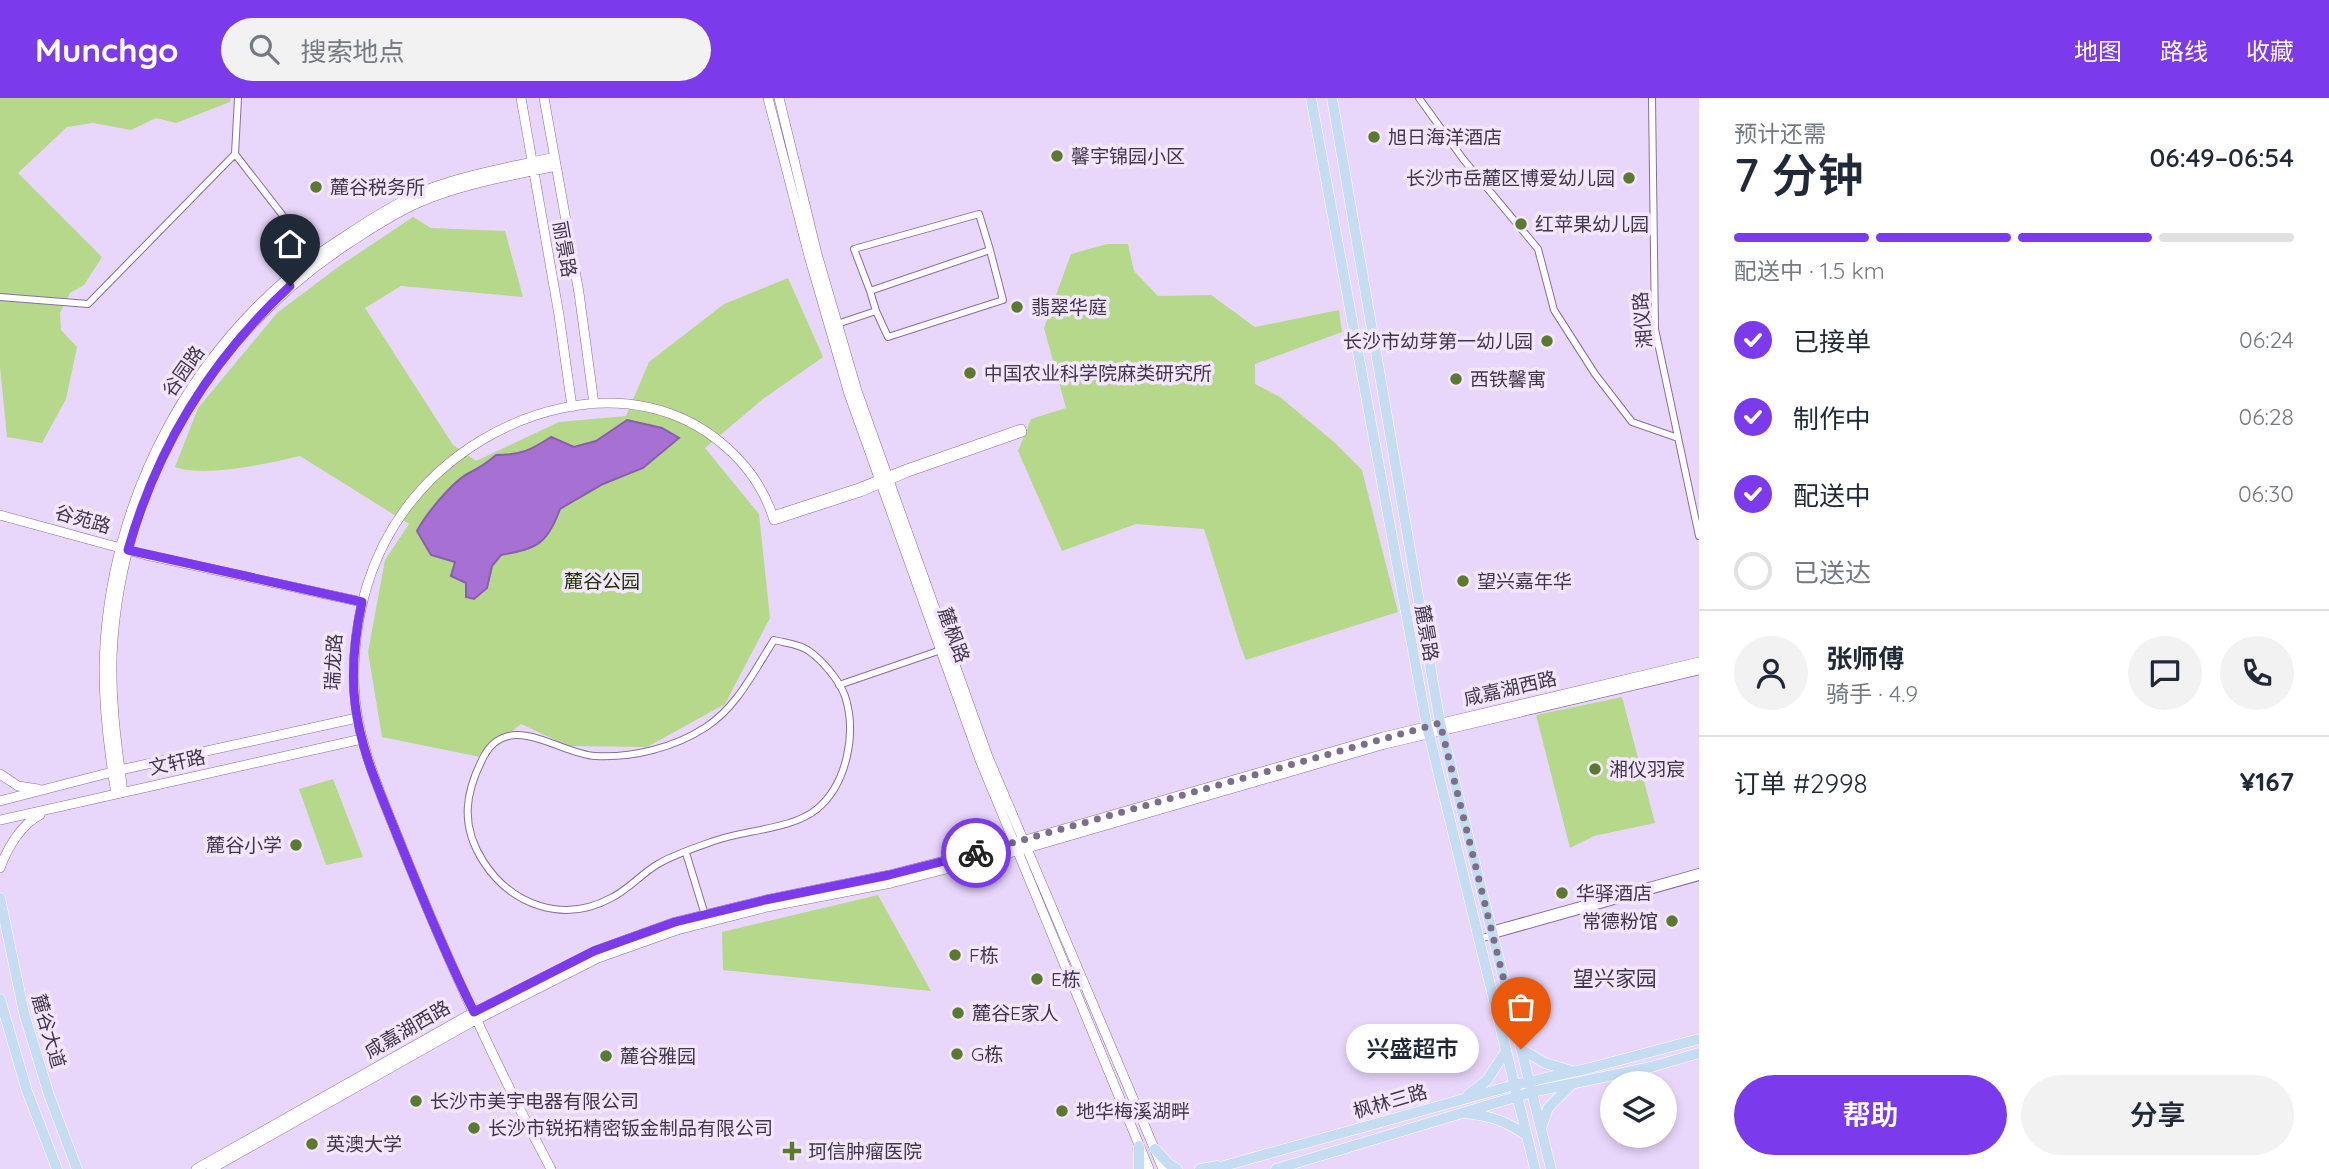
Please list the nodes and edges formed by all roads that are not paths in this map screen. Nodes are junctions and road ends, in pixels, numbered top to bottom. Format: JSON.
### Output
{"nodes":[{"id":1,"x":238,"y":98,"type":"edge"},
{"id":2,"x":521,"y":98,"type":"edge"},
{"id":3,"x":544,"y":98,"type":"edge"},
{"id":4,"x":768,"y":98,"type":"edge"},
{"id":5,"x":779,"y":98,"type":"edge"},
{"id":6,"x":1311,"y":98,"type":"edge"},
{"id":7,"x":1332,"y":98,"type":"edge"},
{"id":8,"x":1419,"y":98,"type":"edge"},
{"id":9,"x":1652,"y":98,"type":"edge"},
{"id":10,"x":235,"y":155,"type":"junction"},
{"id":11,"x":555,"y":161,"type":"junction"},
{"id":12,"x":533,"y":166,"type":"junction"},
{"id":13,"x":990,"y":250,"type":"junction"},
{"id":14,"x":315,"y":257,"type":"junction"},
{"id":15,"x":870,"y":291,"type":"junction"},
{"id":16,"x":0,"y":297,"type":"edge"},
{"id":17,"x":876,"y":312,"type":"junction"},
{"id":18,"x":837,"y":324,"type":"junction"},
{"id":19,"x":593,"y":402,"type":"junction"},
{"id":20,"x":571,"y":405,"type":"junction"},
{"id":21,"x":1678,"y":438,"type":"junction"},
{"id":22,"x":884,"y":480,"type":"junction"},
{"id":23,"x":0,"y":517,"type":"edge"},
{"id":24,"x":1699,"y":536,"type":"edge"},
{"id":25,"x":124,"y":551,"type":"junction"},
{"id":26,"x":359,"y":604,"type":"junction"},
{"id":27,"x":941,"y":650,"type":"junction"},
{"id":28,"x":1699,"y":662,"type":"edge"},
{"id":29,"x":1699,"y":670,"type":"edge"},
{"id":30,"x":839,"y":685,"type":"junction"},
{"id":31,"x":354,"y":718,"type":"junction"},
{"id":32,"x":1441,"y":726,"type":"junction"},
{"id":33,"x":1427,"y":730,"type":"junction"},
{"id":34,"x":359,"y":740,"type":"junction"},
{"id":35,"x":116,"y":771,"type":"junction"},
{"id":36,"x":0,"y":774,"type":"edge"},
{"id":37,"x":53,"y":786,"type":"junction"},
{"id":38,"x":120,"y":793,"type":"junction"},
{"id":39,"x":0,"y":802,"type":"edge"},
{"id":40,"x":57,"y":809,"type":"junction"},
{"id":41,"x":0,"y":820,"type":"edge"},
{"id":42,"x":1019,"y":846,"type":"junction"},
{"id":43,"x":685,"y":853,"type":"junction"},
{"id":44,"x":0,"y":868,"type":"edge"},
{"id":45,"x":1699,"y":874,"type":"edge"},
{"id":46,"x":0,"y":898,"type":"edge"},
{"id":47,"x":705,"y":915,"type":"junction"},
{"id":48,"x":1492,"y":932,"type":"junction"},
{"id":49,"x":1479,"y":939,"type":"junction"},
{"id":50,"x":0,"y":999,"type":"edge"},
{"id":51,"x":473,"y":1017,"type":"junction"},
{"id":52,"x":4,"y":1034,"type":"edge"},
{"id":53,"x":1699,"y":1038,"type":"edge"},
{"id":54,"x":1521,"y":1049,"type":"junction"},
{"id":55,"x":1506,"y":1051,"type":"junction"},
{"id":56,"x":1699,"y":1053,"type":"edge"},
{"id":57,"x":1572,"y":1072,"type":"junction"},
{"id":58,"x":1529,"y":1081,"type":"junction"},
{"id":59,"x":1572,"y":1083,"type":"junction"},
{"id":60,"x":1514,"y":1085,"type":"junction"},
{"id":61,"x":1532,"y":1092,"type":"junction"},
{"id":62,"x":1517,"y":1096,"type":"junction"},
{"id":63,"x":1464,"y":1099,"type":"junction"},
{"id":64,"x":1462,"y":1113,"type":"junction"},
{"id":65,"x":1541,"y":1130,"type":"junction"},
{"id":66,"x":1526,"y":1135,"type":"junction"},
{"id":67,"x":1139,"y":1146,"type":"junction"},
{"id":68,"x":1154,"y":1149,"type":"junction"},
{"id":69,"x":1225,"y":1165,"type":"junction"},
{"id":70,"x":57,"y":1169,"type":"edge"},
{"id":71,"x":77,"y":1169,"type":"edge"},
{"id":72,"x":196,"y":1169,"type":"edge"},
{"id":73,"x":211,"y":1169,"type":"edge"},
{"id":74,"x":545,"y":1169,"type":"edge"},
{"id":75,"x":551,"y":1169,"type":"edge"},
{"id":76,"x":1139,"y":1169,"type":"edge"},
{"id":77,"x":1149,"y":1169,"type":"edge"},
{"id":78,"x":1163,"y":1169,"type":"edge"},
{"id":79,"x":1177,"y":1169,"type":"edge"},
{"id":80,"x":1200,"y":1169,"type":"edge"},
{"id":81,"x":1213,"y":1169,"type":"edge"},
{"id":82,"x":1276,"y":1169,"type":"edge"},
{"id":83,"x":1535,"y":1169,"type":"edge"},
{"id":84,"x":1551,"y":1169,"type":"edge"}],
"edges":[{"from":1,"to":10,"type":"street"},
{"from":2,"to":12,"type":"main road","name":"丽景路"},
{"from":3,"to":11,"type":"main road","name":"丽景路"},
{"from":4,"to":22,"type":"main road","name":"麓枫路"},
{"from":5,"to":18,"type":"main road"},
{"from":6,"to":33,"type":"main road","name":"麓景路"},
{"from":7,"to":32,"type":"main road","name":"麓景路"},
{"from":8,"to":21,"type":"street"},
{"from":9,"to":21,"type":"street","name":"湘仪路"},
{"from":10,"to":14,"type":"street"},
{"from":10,"to":16,"type":"street"},
{"from":11,"to":12,"type":"main road","name":"谷园路"},
{"from":11,"to":19,"type":"main road","name":"丽景路"},
{"from":12,"to":14,"type":"main road","name":"谷园路"},
{"from":12,"to":20,"type":"main road","name":"丽景路"},
{"from":12,"to":25,"type":"main road","name":"谷园路"},
{"from":13,"to":15,"type":"street"},
{"from":13,"to":15,"type":"street"},
{"from":13,"to":17,"type":"street"},
{"from":14,"to":25,"type":"main road","name":"谷园路"},
{"from":15,"to":17,"type":"street"},
{"from":17,"to":18,"type":"street"},
{"from":18,"to":22,"type":"main road"},
{"from":19,"to":20,"type":"main road","name":"瑞龙路"},
{"from":19,"to":22,"type":"main road","name":"瑞龙路"},
{"from":20,"to":26,"type":"main road","name":"瑞龙路"},
{"from":21,"to":24,"type":"street","name":"湘仪路"},
{"from":22,"to":22,"type":"main road"},
{"from":22,"to":27,"type":"main road","name":"麓枫路"},
{"from":22,"to":42,"type":"main road"},
{"from":23,"to":25,"type":"main road","name":"谷苑路"},
{"from":25,"to":26,"type":"main road","name":"谷苑路"},
{"from":25,"to":35,"type":"main road","name":"谷园路"},
{"from":26,"to":31,"type":"main road","name":"瑞龙路"},
{"from":27,"to":30,"type":"street"},
{"from":27,"to":42,"type":"main road","name":"麓枫路"},
{"from":28,"to":32,"type":"main road","name":"咸嘉湖西路"},
{"from":29,"to":32,"type":"main road","name":"咸嘉湖西路"},
{"from":30,"to":43,"type":"street"},
{"from":30,"to":43,"type":"street"},
{"from":31,"to":34,"type":"main road","name":"瑞龙路"},
{"from":31,"to":35,"type":"main road","name":"文轩路"},
{"from":32,"to":33,"type":"main road","name":"咸嘉湖西路"},
{"from":32,"to":48,"type":"main road","name":"麓景路"},
{"from":33,"to":42,"type":"main road","name":"咸嘉湖西路"},
{"from":33,"to":49,"type":"main road","name":"麓景路"},
{"from":34,"to":38,"type":"main road","name":"文轩路"},
{"from":34,"to":51,"type":"main road","name":"瑞龙路"},
{"from":35,"to":37,"type":"main road","name":"文轩路"},
{"from":35,"to":38,"type":"main road","name":"谷园路"},
{"from":36,"to":37,"type":"main road"},
{"from":37,"to":39,"type":"main road","name":"文轩路"},
{"from":38,"to":40,"type":"main road","name":"文轩路"},
{"from":40,"to":41,"type":"main road","name":"文轩路"},
{"from":40,"to":44,"type":"main road"},
{"from":42,"to":47,"type":"main road","name":"咸嘉湖西路"},
{"from":42,"to":51,"type":"main road","name":"咸嘉湖西路"},
{"from":42,"to":67,"type":"main road","name":"麓枫路"},
{"from":42,"to":68,"type":"main road"},
{"from":43,"to":47,"type":"street"},
{"from":45,"to":48,"type":"street"},
{"from":46,"to":71,"type":"main road","name":"麓谷大道"},
{"from":47,"to":51,"type":"main road","name":"咸嘉湖西路"},
{"from":48,"to":49,"type":"street"},
{"from":48,"to":54,"type":"main road","name":"麓景路"},
{"from":49,"to":55,"type":"main road","name":"麓景路"},
{"from":50,"to":52,"type":"main road","name":"麓谷大道"},
{"from":51,"to":72,"type":"main road","name":"咸嘉湖西路"},
{"from":51,"to":73,"type":"main road","name":"咸嘉湖西路"},
{"from":51,"to":74,"type":"main road","name":"瑞龙路"},
{"from":51,"to":75,"type":"main road","name":"瑞龙路"},
{"from":52,"to":70,"type":"main road","name":"麓谷大道"},
{"from":53,"to":57,"type":"main road","name":"枫林三路"},
{"from":54,"to":57,"type":"main road"},
{"from":54,"to":58,"type":"main road","name":"麓景路"},
{"from":55,"to":60,"type":"main road","name":"麓景路"},
{"from":55,"to":63,"type":"main road"},
{"from":56,"to":59,"type":"main road","name":"枫林三路"},
{"from":57,"to":58,"type":"main road","name":"枫林三路"},
{"from":58,"to":60,"type":"main road","name":"枫林三路"},
{"from":58,"to":61,"type":"main road","name":"麓景路"},
{"from":59,"to":61,"type":"main road","name":"枫林三路"},
{"from":59,"to":65,"type":"main road"},
{"from":60,"to":62,"type":"main road","name":"麓景路"},
{"from":60,"to":63,"type":"main road","name":"枫林三路"},
{"from":61,"to":62,"type":"main road","name":"枫林三路"},
{"from":61,"to":65,"type":"main road","name":"麓景路"},
{"from":62,"to":64,"type":"main road","name":"枫林三路"},
{"from":62,"to":66,"type":"main road","name":"麓景路"},
{"from":63,"to":69,"type":"main road","name":"枫林三路"},
{"from":64,"to":66,"type":"main road"},
{"from":64,"to":82,"type":"main road","name":"枫林三路"},
{"from":65,"to":84,"type":"main road","name":"麓景路"},
{"from":66,"to":83,"type":"main road","name":"麓景路"},
{"from":67,"to":76,"type":"main road"},
{"from":67,"to":77,"type":"main road","name":"麓枫路"},
{"from":68,"to":78,"type":"main road"},
{"from":68,"to":79,"type":"main road"},
{"from":69,"to":80,"type":"main road"},
{"from":69,"to":81,"type":"main road","name":"枫林三路"}]}
